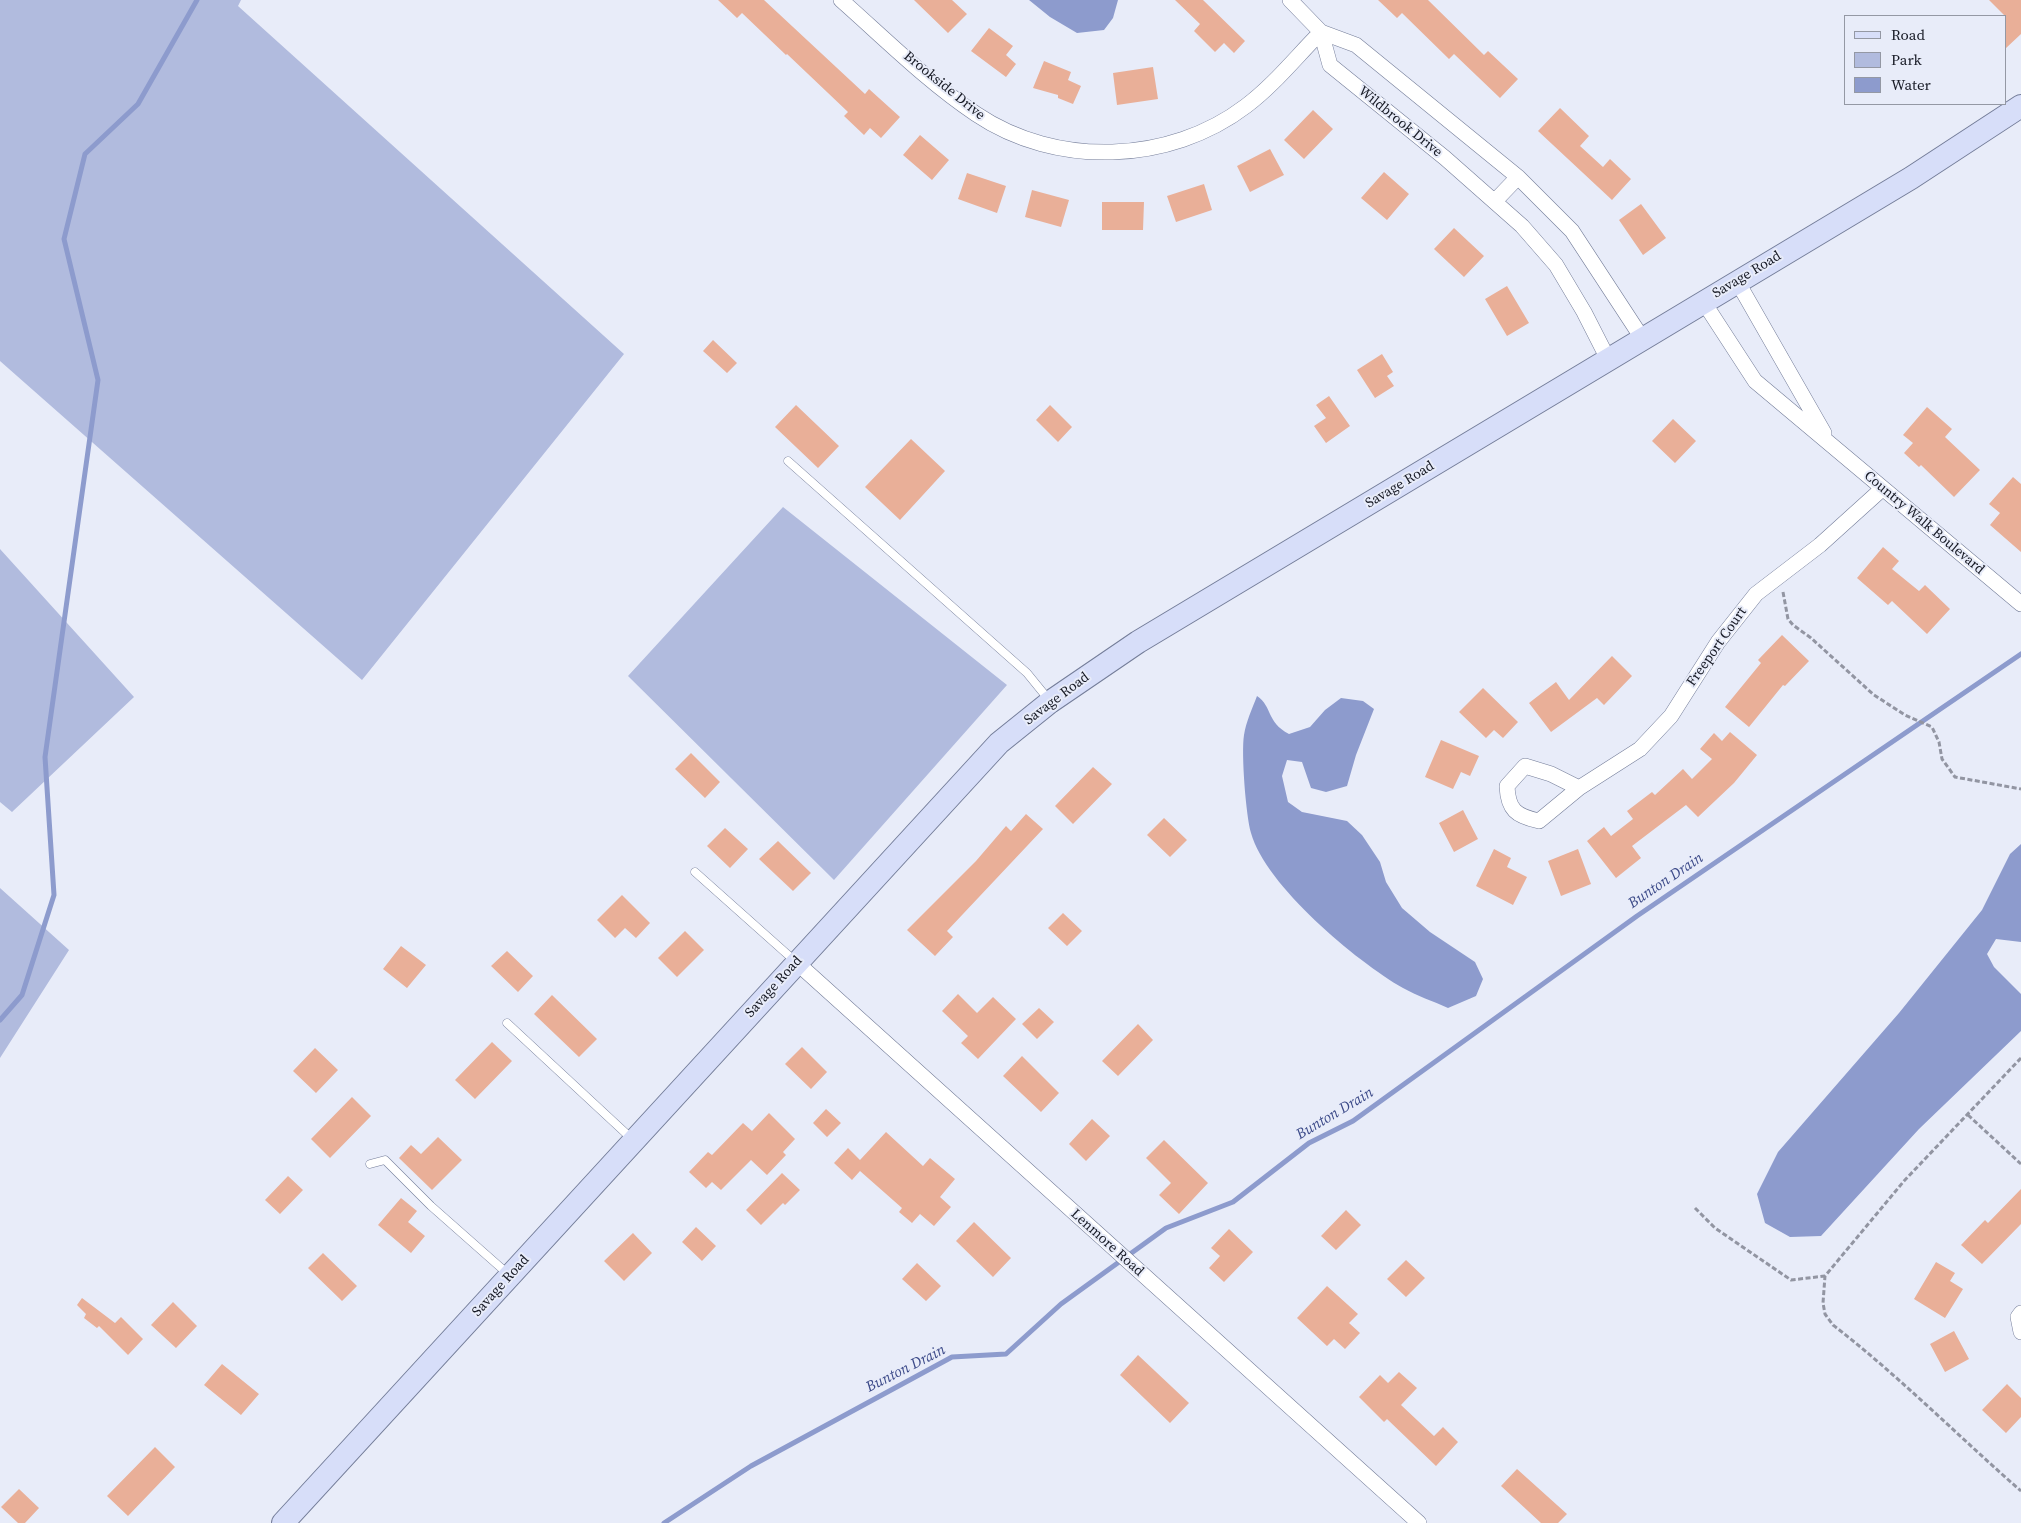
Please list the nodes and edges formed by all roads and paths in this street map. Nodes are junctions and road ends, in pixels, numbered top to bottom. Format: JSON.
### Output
{"nodes":[{"id":1,"x":840,"y":0,"type":"edge"},
{"id":2,"x":1290,"y":0,"type":"edge"},
{"id":3,"x":1321,"y":32,"type":"junction"},
{"id":4,"x":2021,"y":106,"type":"edge"},
{"id":5,"x":1518,"y":177,"type":"junction"},
{"id":6,"x":1496,"y":201,"type":"junction"},
{"id":7,"x":1737,"y":281,"type":"junction"},
{"id":8,"x":1703,"y":302,"type":"junction"},
{"id":9,"x":1642,"y":338,"type":"junction"},
{"id":10,"x":1608,"y":359,"type":"junction"},
{"id":11,"x":1829,"y":440,"type":"junction"},
{"id":12,"x":788,"y":461,"type":"dead end"},
{"id":13,"x":1882,"y":489,"type":"junction"},
{"id":14,"x":1782,"y":588,"type":"dead end"},
{"id":15,"x":2021,"y":604,"type":"edge"},
{"id":16,"x":1050,"y":702,"type":"junction"},
{"id":17,"x":1579,"y":788,"type":"junction"},
{"id":18,"x":2021,"y":789,"type":"edge"},
{"id":19,"x":696,"y":872,"type":"dead end"},
{"id":20,"x":796,"y":962,"type":"junction"},
{"id":21,"x":507,"y":1024,"type":"dead end"},
{"id":22,"x":2021,"y":1058,"type":"edge"},
{"id":23,"x":1968,"y":1115,"type":"junction"},
{"id":24,"x":634,"y":1140,"type":"junction"},
{"id":25,"x":370,"y":1164,"type":"dead end"},
{"id":26,"x":2021,"y":1164,"type":"edge"},
{"id":27,"x":1695,"y":1208,"type":"dead end"},
{"id":28,"x":510,"y":1276,"type":"junction"},
{"id":29,"x":1825,"y":1276,"type":"junction"},
{"id":30,"x":2021,"y":1313,"type":"edge"},
{"id":31,"x":2021,"y":1332,"type":"edge"},
{"id":32,"x":2021,"y":1491,"type":"edge"},
{"id":33,"x":283,"y":1523,"type":"edge"},
{"id":34,"x":1419,"y":1523,"type":"edge"}],
"edges":[{"from":1,"to":3,"type":"street","name":"Brookside Drive"},
{"from":2,"to":3,"type":"street","name":"Wildbrook Drive"},
{"from":3,"to":5,"type":"street","name":"Wildbrook Drive"},
{"from":3,"to":6,"type":"street","name":"Wildbrook Drive"},
{"from":4,"to":7,"type":"street","name":"Savage Road"},
{"from":5,"to":6,"type":"street"},
{"from":5,"to":9,"type":"street","name":"Wildbrook Drive"},
{"from":6,"to":10,"type":"street","name":"Wildbrook Drive"},
{"from":7,"to":8,"type":"street","name":"Savage Road"},
{"from":7,"to":11,"type":"street","name":"Country Walk Boulevard"},
{"from":8,"to":9,"type":"street","name":"Savage Road"},
{"from":8,"to":11,"type":"street","name":"Country Walk Boulevard"},
{"from":9,"to":10,"type":"street","name":"Savage Road"},
{"from":10,"to":16,"type":"street","name":"Savage Road"},
{"from":11,"to":13,"type":"street","name":"Country Walk Boulevard"},
{"from":12,"to":16,"type":"lane"},
{"from":13,"to":15,"type":"street","name":"Country Walk Boulevard"},
{"from":13,"to":17,"type":"street","name":"Freeport Court"},
{"from":14,"to":18,"type":"path"},
{"from":16,"to":20,"type":"street","name":"Savage Road"},
{"from":17,"to":17,"type":"street","name":"Freeport Court"},
{"from":19,"to":20,"type":"lane"},
{"from":20,"to":24,"type":"street","name":"Savage Road"},
{"from":20,"to":34,"type":"street","name":"Lenmore Road"},
{"from":21,"to":24,"type":"lane"},
{"from":22,"to":23,"type":"path"},
{"from":23,"to":26,"type":"path"},
{"from":23,"to":29,"type":"path"},
{"from":24,"to":28,"type":"street","name":"Savage Road"},
{"from":25,"to":28,"type":"lane"},
{"from":27,"to":29,"type":"path"},
{"from":28,"to":33,"type":"street","name":"Savage Road"},
{"from":29,"to":32,"type":"path"},
{"from":30,"to":31,"type":"street"}]}
